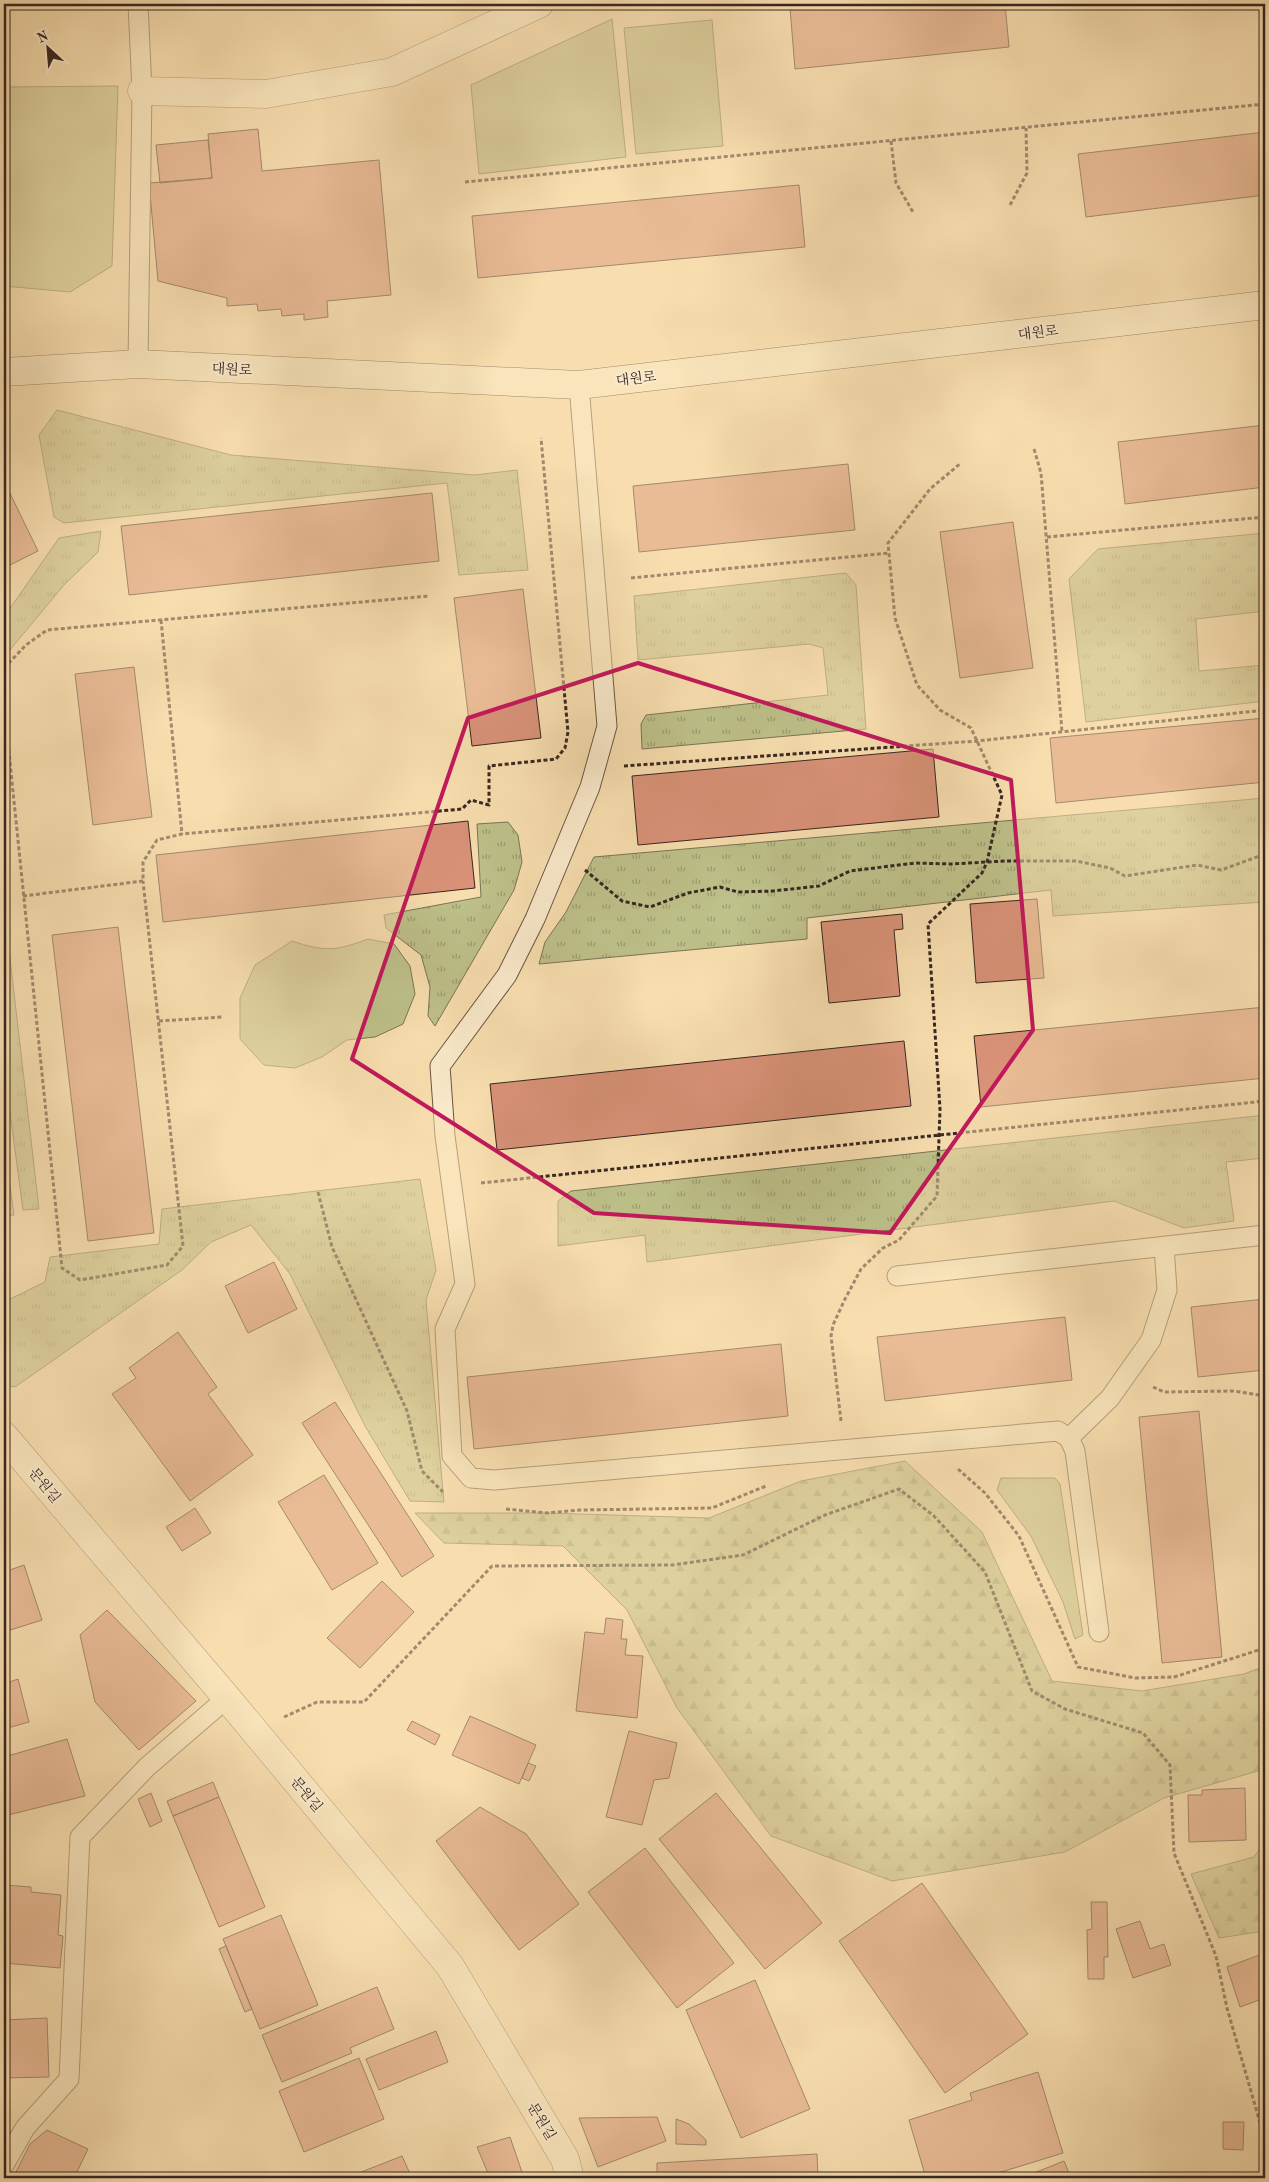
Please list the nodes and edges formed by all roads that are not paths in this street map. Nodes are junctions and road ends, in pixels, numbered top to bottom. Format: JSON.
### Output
{"nodes":[{"id":1,"x":138,"y":4,"type":"edge"},
{"id":2,"x":539,"y":4,"type":"edge"},
{"id":3,"x":142,"y":91,"type":"junction"},
{"id":4,"x":1265,"y":305,"type":"edge"},
{"id":5,"x":138,"y":364,"type":"junction"},
{"id":6,"x":4,"y":372,"type":"edge"},
{"id":7,"x":579,"y":385,"type":"junction"},
{"id":8,"x":1265,"y":1235,"type":"edge"},
{"id":9,"x":1164,"y":1246,"type":"junction"},
{"id":10,"x":897,"y":1276,"type":"dead end"},
{"id":11,"x":4,"y":1436,"type":"edge"},
{"id":12,"x":1069,"y":1438,"type":"junction"},
{"id":13,"x":1099,"y":1632,"type":"dead end"},
{"id":14,"x":227,"y":1698,"type":"junction"},
{"id":15,"x":4,"y":2165,"type":"edge"},
{"id":16,"x":570,"y":2178,"type":"edge"}],
"edges":[{"from":1,"to":3,"type":"lane"},
{"from":2,"to":3,"type":"street"},
{"from":3,"to":5,"type":"lane"},
{"from":4,"to":7,"type":"street","name":"대원로"},
{"from":5,"to":6,"type":"street","name":"대원로"},
{"from":5,"to":7,"type":"street","name":"대원로"},
{"from":7,"to":12,"type":"lane"},
{"from":8,"to":9,"type":"lane"},
{"from":9,"to":10,"type":"lane"},
{"from":9,"to":12,"type":"lane"},
{"from":11,"to":14,"type":"street","name":"문원길"},
{"from":12,"to":13,"type":"lane"},
{"from":14,"to":15,"type":"lane"},
{"from":14,"to":16,"type":"street","name":"문원길"}]}
